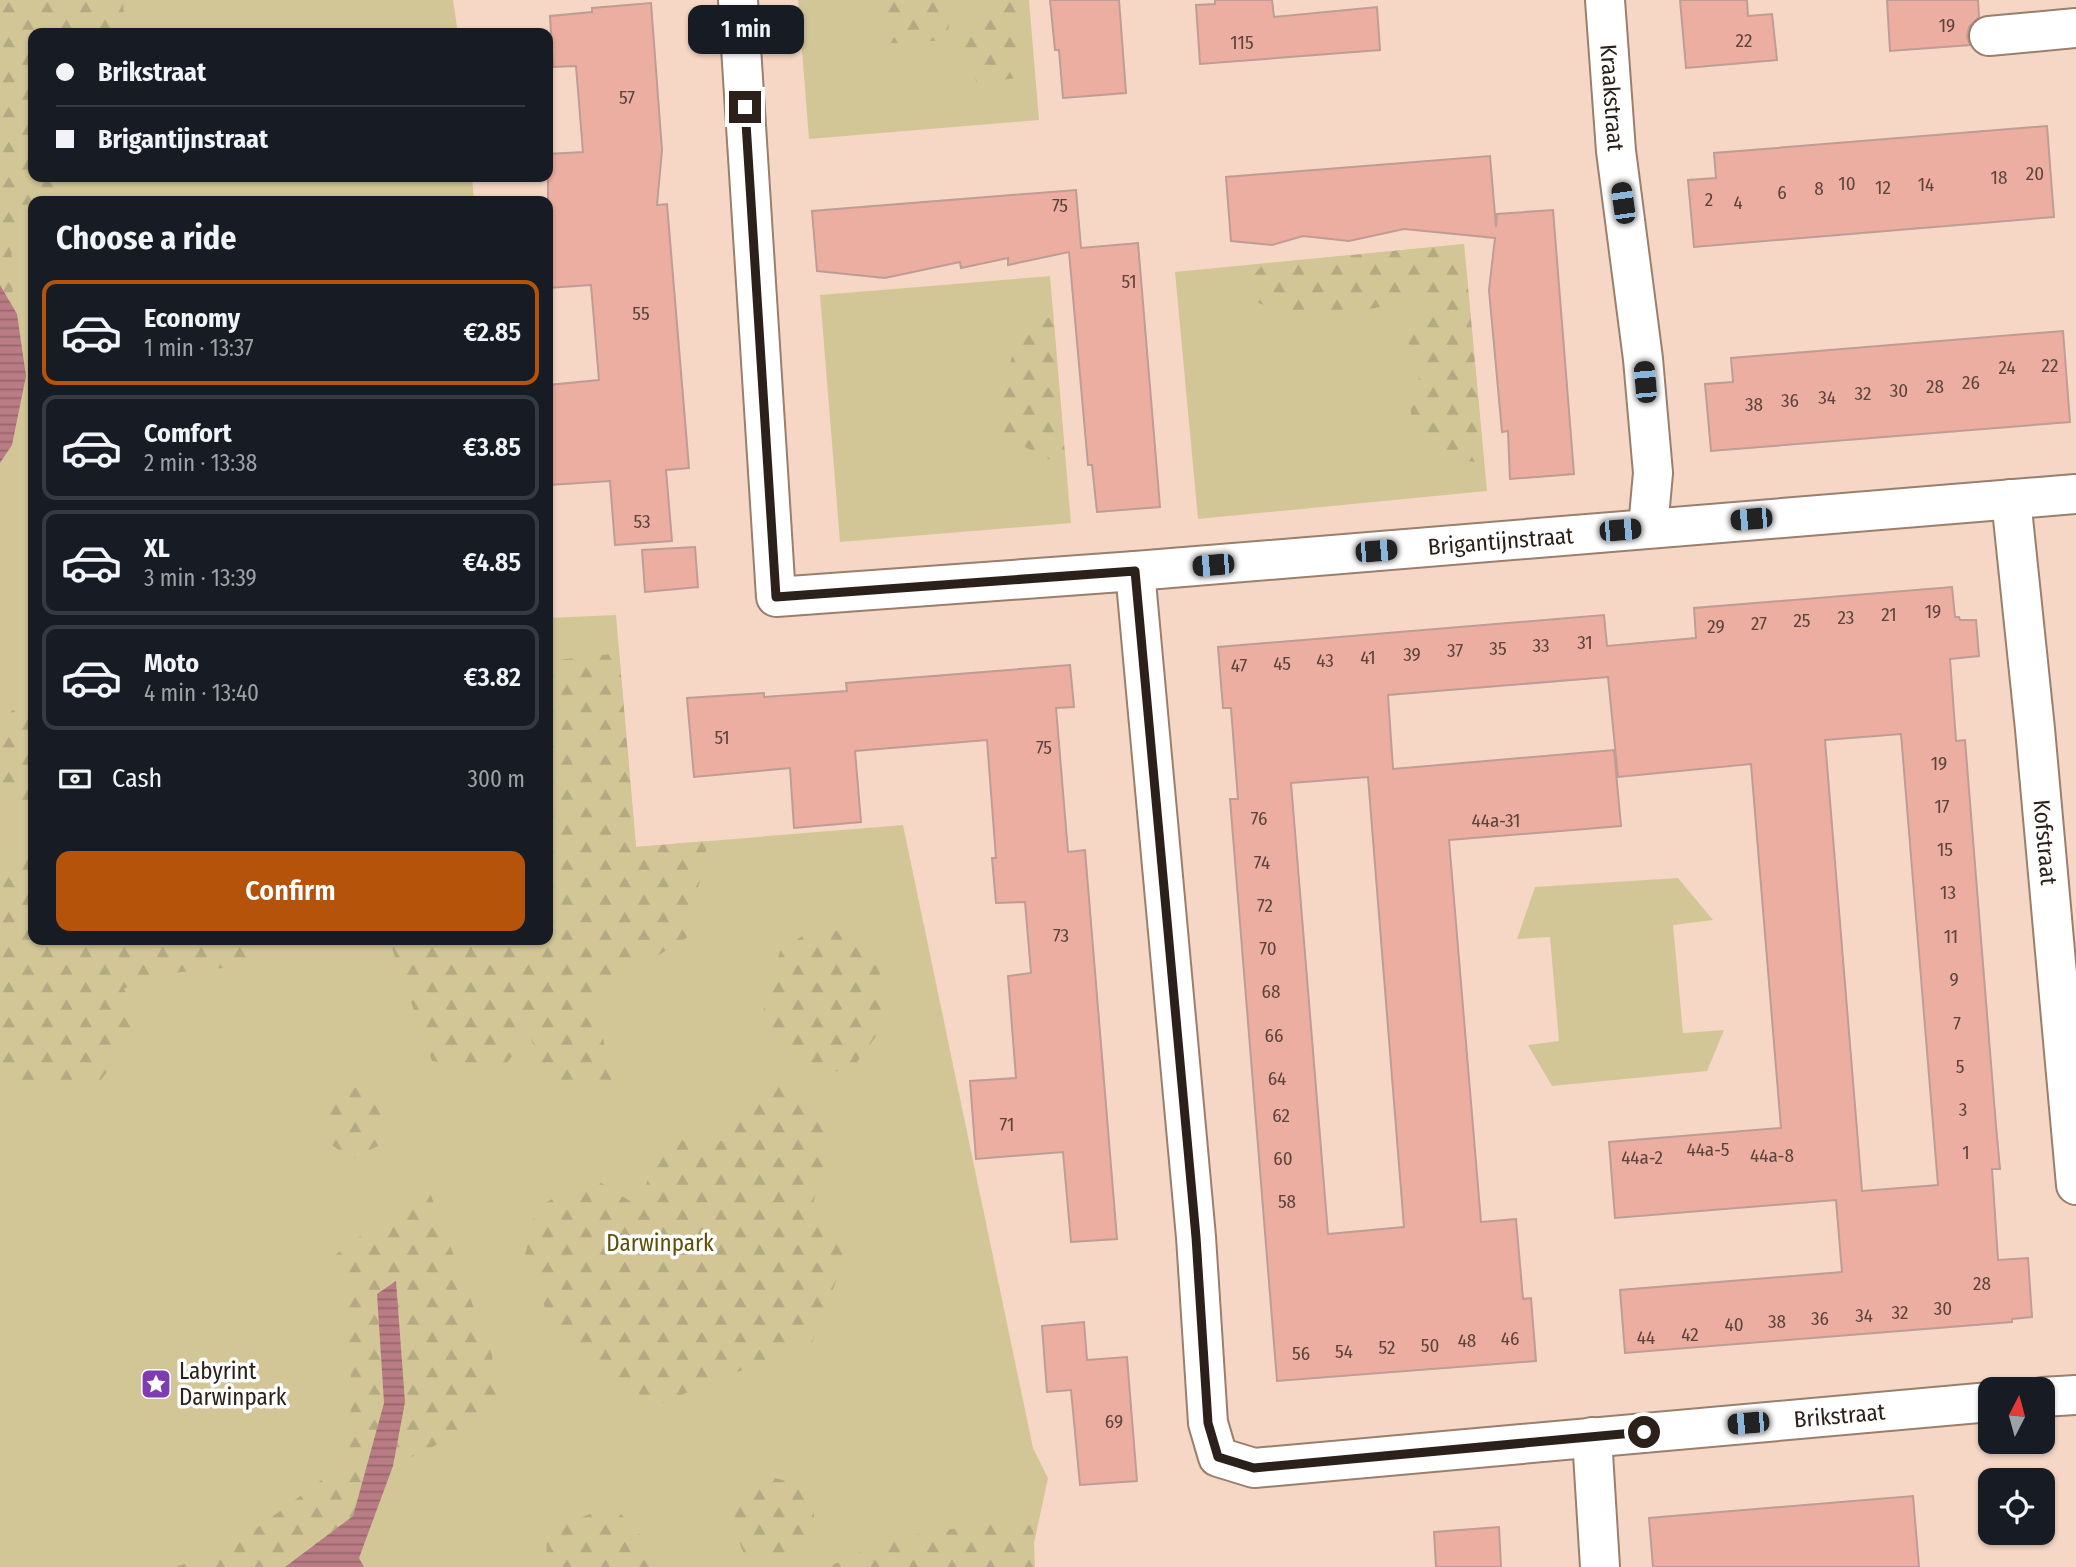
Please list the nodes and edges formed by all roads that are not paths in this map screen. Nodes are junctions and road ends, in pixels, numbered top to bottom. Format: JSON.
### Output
{"nodes":[{"id":1,"x":738,"y":0,"type":"edge"},
{"id":2,"x":1605,"y":0,"type":"edge"},
{"id":3,"x":2076,"y":28,"type":"edge"},
{"id":4,"x":1989,"y":36,"type":"dead end"},
{"id":5,"x":2076,"y":494,"type":"edge"},
{"id":6,"x":2011,"y":499,"type":"junction"},
{"id":7,"x":1648,"y":528,"type":"junction"},
{"id":8,"x":1135,"y":571,"type":"junction"},
{"id":9,"x":2076,"y":1185,"type":"edge"},
{"id":10,"x":2076,"y":1395,"type":"edge"},
{"id":11,"x":2055,"y":1397,"type":"edge"},
{"id":12,"x":1978,"y":1403,"type":"edge"},
{"id":13,"x":1592,"y":1437,"type":"junction"},
{"id":14,"x":1600,"y":1567,"type":"edge"}],
"edges":[{"from":1,"to":8,"type":"street"},
{"from":2,"to":7,"type":"street","name":"Kraakstraat"},
{"from":3,"to":4,"type":"street"},
{"from":5,"to":6,"type":"street","name":"Brigantijnstraat"},
{"from":6,"to":7,"type":"street","name":"Brigantijnstraat"},
{"from":6,"to":9,"type":"street","name":"Kofstraat"},
{"from":7,"to":8,"type":"street","name":"Brigantijnstraat"},
{"from":8,"to":13,"type":"street","name":"Brikstraat"},
{"from":10,"to":11,"type":"street"},
{"from":12,"to":13,"type":"street","name":"Brikstraat"},
{"from":13,"to":14,"type":"street"}]}
